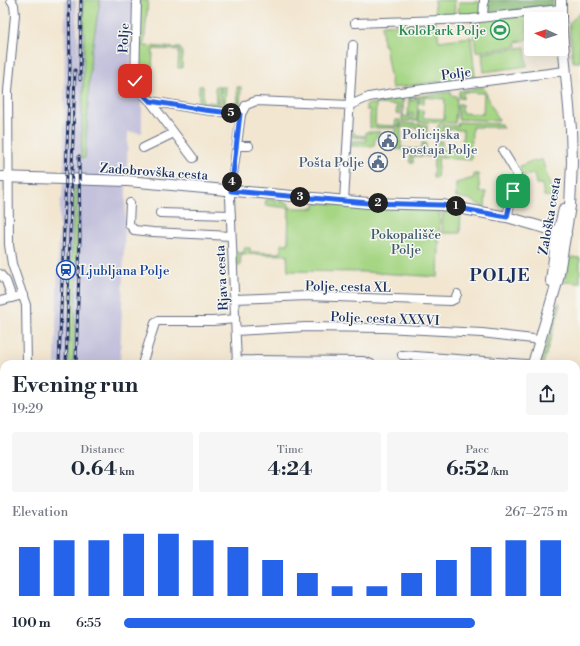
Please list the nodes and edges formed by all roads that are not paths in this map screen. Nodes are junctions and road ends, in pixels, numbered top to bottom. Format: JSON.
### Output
{"nodes":[{"id":1,"x":11,"y":0,"type":"edge"},
{"id":2,"x":137,"y":0,"type":"edge"},
{"id":3,"x":484,"y":0,"type":"edge"},
{"id":4,"x":524,"y":14,"type":"edge"},
{"id":5,"x":483,"y":17,"type":"junction"},
{"id":6,"x":355,"y":23,"type":"dead end"},
{"id":7,"x":353,"y":45,"type":"dead end"},
{"id":8,"x":565,"y":56,"type":"edge"},
{"id":9,"x":566,"y":71,"type":"junction"},
{"id":10,"x":150,"y":101,"type":"junction"},
{"id":11,"x":350,"y":105,"type":"junction"},
{"id":12,"x":240,"y":114,"type":"junction"},
{"id":13,"x":174,"y":133,"type":"junction"},
{"id":14,"x":576,"y":142,"type":"edge"},
{"id":15,"x":237,"y":146,"type":"junction"},
{"id":16,"x":249,"y":146,"type":"dead end"},
{"id":17,"x":143,"y":148,"type":"dead end"},
{"id":18,"x":504,"y":150,"type":"dead end"},
{"id":19,"x":193,"y":158,"type":"dead end"},
{"id":20,"x":4,"y":177,"type":"edge"},
{"id":21,"x":231,"y":191,"type":"junction"},
{"id":22,"x":344,"y":201,"type":"junction"},
{"id":23,"x":130,"y":203,"type":"dead end"},
{"id":24,"x":160,"y":213,"type":"dead end"},
{"id":25,"x":230,"y":215,"type":"junction"},
{"id":26,"x":507,"y":217,"type":"junction"},
{"id":27,"x":562,"y":233,"type":"junction"},
{"id":28,"x":231,"y":236,"type":"junction"},
{"id":29,"x":0,"y":274,"type":"edge"},
{"id":30,"x":457,"y":294,"type":"dead end"},
{"id":31,"x":23,"y":295,"type":"junction"},
{"id":32,"x":12,"y":298,"type":"junction"},
{"id":33,"x":234,"y":299,"type":"junction"},
{"id":34,"x":0,"y":301,"type":"edge"},
{"id":35,"x":235,"y":319,"type":"junction"},
{"id":36,"x":236,"y":331,"type":"junction"},
{"id":37,"x":533,"y":339,"type":"junction"},
{"id":38,"x":402,"y":355,"type":"dead end"},
{"id":39,"x":27,"y":360,"type":"edge"},
{"id":40,"x":143,"y":360,"type":"edge"},
{"id":41,"x":236,"y":360,"type":"edge"},
{"id":42,"x":471,"y":360,"type":"edge"},
{"id":43,"x":527,"y":360,"type":"edge"},
{"id":44,"x":534,"y":360,"type":"edge"},
{"id":45,"x":0,"y":407,"type":"edge"},
{"id":46,"x":0,"y":456,"type":"edge"}],
"edges":[{"from":1,"to":20,"type":"street"},
{"from":2,"to":10,"type":"street","name":"Polje"},
{"from":3,"to":5,"type":"street"},
{"from":4,"to":5,"type":"street"},
{"from":5,"to":6,"type":"street"},
{"from":7,"to":11,"type":"street"},
{"from":8,"to":9,"type":"main road","name":"Zaloška cesta"},
{"from":9,"to":11,"type":"street","name":"Polje"},
{"from":9,"to":14,"type":"main road","name":"Zaloška cesta"},
{"from":10,"to":12,"type":"street"},
{"from":10,"to":13,"type":"street","name":"Polje"},
{"from":11,"to":12,"type":"street","name":"Polje"},
{"from":11,"to":22,"type":"street"},
{"from":12,"to":15,"type":"street"},
{"from":13,"to":17,"type":"street"},
{"from":13,"to":19,"type":"street","name":"Polje"},
{"from":14,"to":27,"type":"main road","name":"Zaloška cesta"},
{"from":15,"to":16,"type":"street"},
{"from":15,"to":21,"type":"street"},
{"from":18,"to":26,"type":"street"},
{"from":20,"to":21,"type":"main road","name":"Zadobrovška cesta"},
{"from":20,"to":31,"type":"street"},
{"from":21,"to":22,"type":"main road","name":"Zadobrovška cesta"},
{"from":21,"to":25,"type":"street","name":"Rjava cesta"},
{"from":22,"to":26,"type":"main road","name":"Zadobrovška cesta"},
{"from":23,"to":28,"type":"street"},
{"from":24,"to":25,"type":"street"},
{"from":25,"to":28,"type":"street","name":"Rjava cesta"},
{"from":26,"to":27,"type":"main road","name":"Zadobrovška cesta"},
{"from":27,"to":37,"type":"main road","name":"Zaloška cesta"},
{"from":27,"to":44,"type":"main road","name":"Zaloška cesta"},
{"from":28,"to":33,"type":"street","name":"Rjava cesta"},
{"from":29,"to":32,"type":"street"},
{"from":30,"to":33,"type":"street","name":"Polje, cesta XL"},
{"from":31,"to":32,"type":"street"},
{"from":31,"to":39,"type":"street"},
{"from":32,"to":34,"type":"street"},
{"from":33,"to":35,"type":"street","name":"Rjava cesta"},
{"from":35,"to":36,"type":"street","name":"Rjava cesta"},
{"from":35,"to":40,"type":"street"},
{"from":36,"to":37,"type":"street","name":"Polje, cesta XXXVI"},
{"from":36,"to":41,"type":"street","name":"Rjava cesta"},
{"from":37,"to":43,"type":"main road","name":"Zaloška cesta"},
{"from":38,"to":42,"type":"street"},
{"from":45,"to":46,"type":"street"}]}
